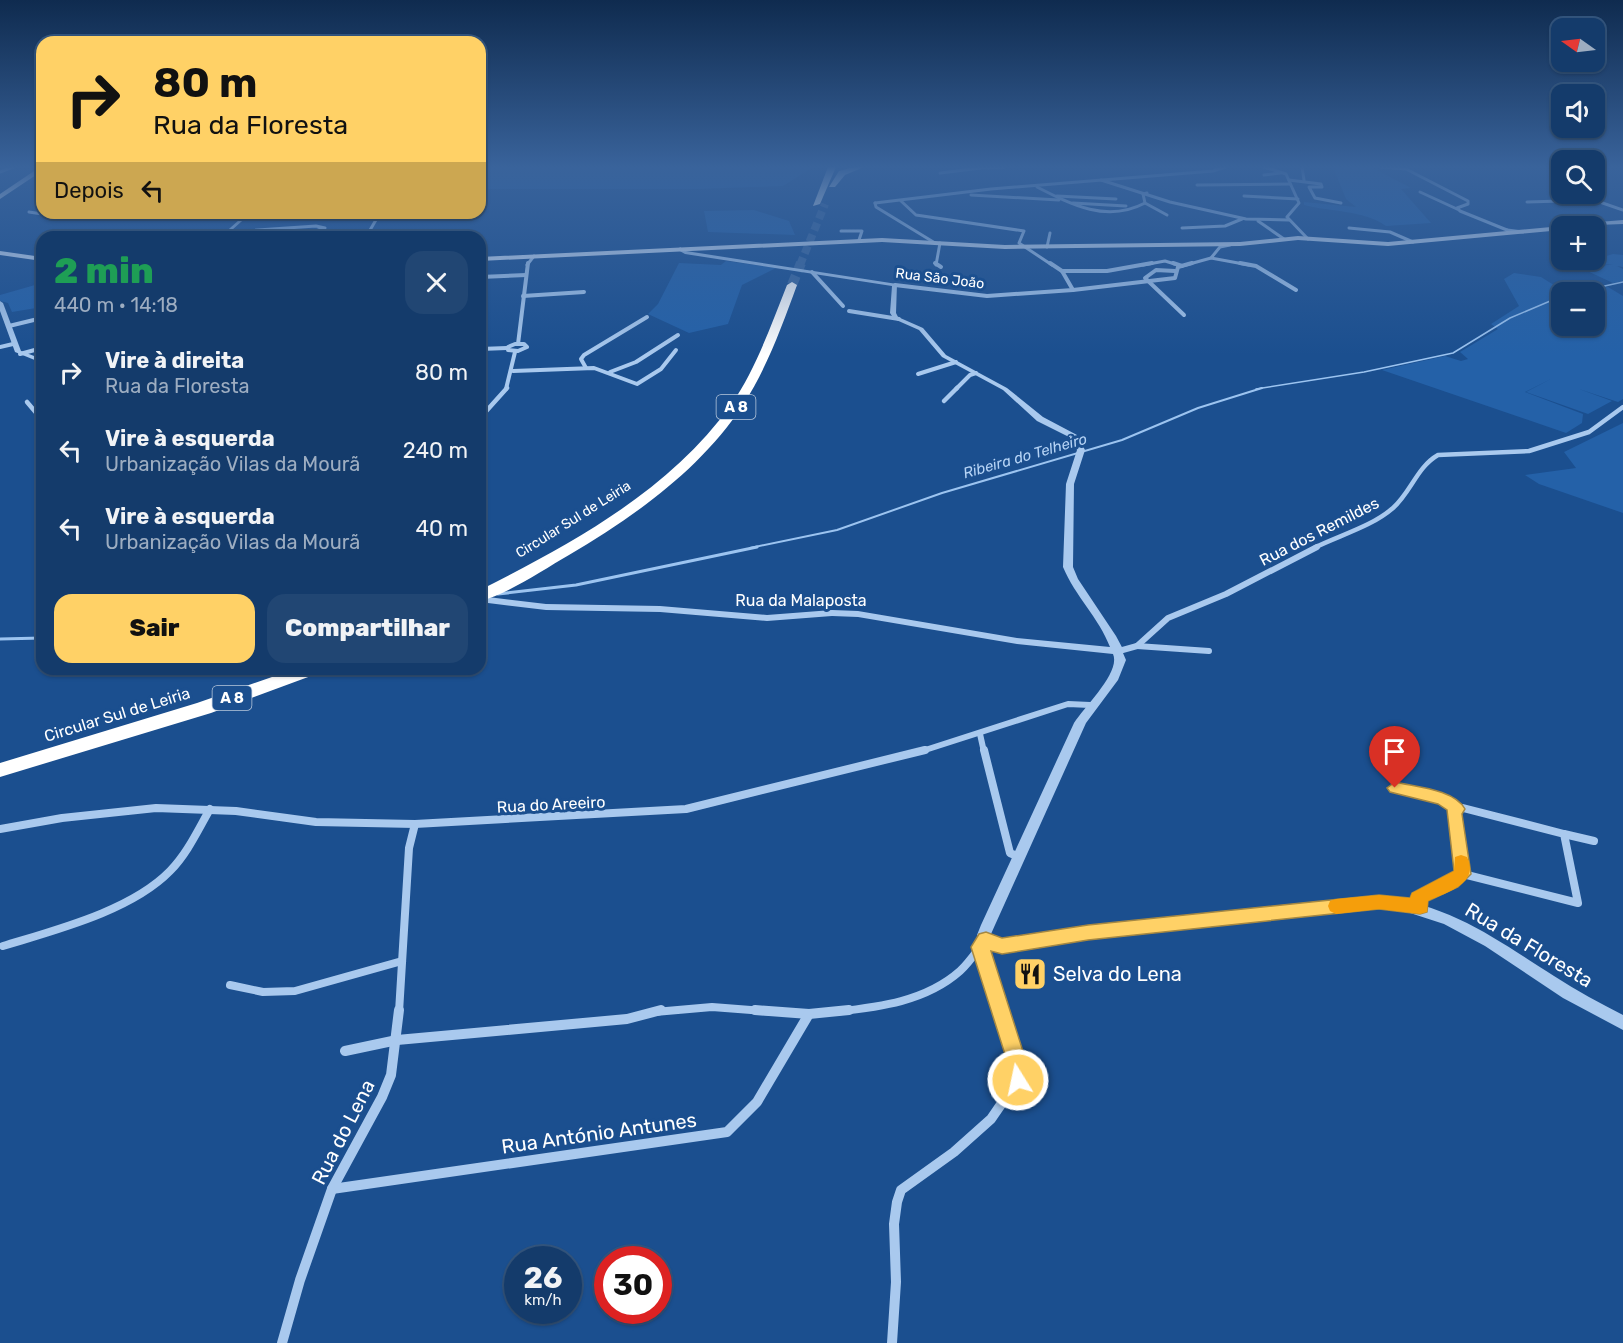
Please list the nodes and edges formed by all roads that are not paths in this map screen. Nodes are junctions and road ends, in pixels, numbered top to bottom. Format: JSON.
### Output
{"nodes":[{"id":1,"x":259,"y":230,"type":"joint"},
{"id":2,"x":264,"y":230,"type":"edge"},
{"id":3,"x":915,"y":230,"type":"edge"},
{"id":4,"x":1015,"y":230,"type":"edge"},
{"id":5,"x":1271,"y":230,"type":"edge"},
{"id":6,"x":1299,"y":230,"type":"edge"},
{"id":7,"x":1366,"y":230,"type":"edge"},
{"id":8,"x":1507,"y":230,"type":"edge"},
{"id":9,"x":1546,"y":230,"type":"edge"},
{"id":10,"x":229,"y":231,"type":"edge"},
{"id":11,"x":841,"y":231,"type":"dead end"},
{"id":12,"x":1510,"y":231,"type":"junction"},
{"id":13,"x":1050,"y":233,"type":"dead end"},
{"id":14,"x":1308,"y":238,"type":"junction"},
{"id":15,"x":1284,"y":239,"type":"junction"},
{"id":16,"x":859,"y":240,"type":"junction"},
{"id":17,"x":938,"y":243,"type":"junction"},
{"id":18,"x":1254,"y":243,"type":"junction"},
{"id":19,"x":1413,"y":243,"type":"junction"},
{"id":20,"x":1024,"y":247,"type":"junction"},
{"id":21,"x":1047,"y":247,"type":"junction"},
{"id":22,"x":680,"y":249,"type":"junction"},
{"id":23,"x":0,"y":253,"type":"edge"},
{"id":24,"x":534,"y":256,"type":"junction"},
{"id":25,"x":520,"y":257,"type":"junction"},
{"id":26,"x":36,"y":258,"type":"edge"},
{"id":27,"x":1211,"y":258,"type":"junction"},
{"id":28,"x":486,"y":259,"type":"edge"},
{"id":29,"x":527,"y":265,"type":"junction"},
{"id":30,"x":1182,"y":266,"type":"junction"},
{"id":31,"x":941,"y":267,"type":"dead end"},
{"id":32,"x":1062,"y":271,"type":"junction"},
{"id":33,"x":1175,"y":271,"type":"junction"},
{"id":34,"x":812,"y":272,"type":"junction"},
{"id":35,"x":526,"y":275,"type":"junction"},
{"id":36,"x":486,"y":277,"type":"edge"},
{"id":37,"x":1146,"y":280,"type":"junction"},
{"id":38,"x":787,"y":285,"type":"tunnel mouth"},
{"id":39,"x":896,"y":285,"type":"junction"},
{"id":40,"x":1073,"y":290,"type":"junction"},
{"id":41,"x":1296,"y":290,"type":"dead end"},
{"id":42,"x":584,"y":292,"type":"dead end"},
{"id":43,"x":523,"y":297,"type":"junction"},
{"id":44,"x":0,"y":303,"type":"edge"},
{"id":45,"x":843,"y":306,"type":"dead end"},
{"id":46,"x":849,"y":311,"type":"dead end"},
{"id":47,"x":2,"y":312,"type":"edge"},
{"id":48,"x":1185,"y":315,"type":"dead end"},
{"id":49,"x":648,"y":317,"type":"dead end"},
{"id":50,"x":36,"y":319,"type":"edge"},
{"id":51,"x":899,"y":320,"type":"junction"},
{"id":52,"x":9,"y":326,"type":"junction"},
{"id":53,"x":678,"y":335,"type":"dead end"},
{"id":54,"x":13,"y":344,"type":"junction"},
{"id":55,"x":518,"y":344,"type":"junction"},
{"id":56,"x":0,"y":347,"type":"edge"},
{"id":57,"x":507,"y":348,"type":"junction"},
{"id":58,"x":486,"y":349,"type":"edge"},
{"id":59,"x":36,"y":350,"type":"edge"},
{"id":60,"x":676,"y":350,"type":"dead end"},
{"id":61,"x":515,"y":352,"type":"junction"},
{"id":62,"x":20,"y":354,"type":"junction"},
{"id":63,"x":36,"y":360,"type":"edge"},
{"id":64,"x":956,"y":362,"type":"junction"},
{"id":65,"x":586,"y":368,"type":"junction"},
{"id":66,"x":513,"y":371,"type":"junction"},
{"id":67,"x":610,"y":372,"type":"junction"},
{"id":68,"x":976,"y":373,"type":"junction"},
{"id":69,"x":918,"y":374,"type":"dead end"},
{"id":70,"x":944,"y":401,"type":"dead end"},
{"id":71,"x":27,"y":402,"type":"dead end"},
{"id":72,"x":1623,"y":407,"type":"edge"},
{"id":73,"x":486,"y":411,"type":"edge"},
{"id":74,"x":36,"y":413,"type":"edge"},
{"id":75,"x":635,"y":499,"type":"junction"},
{"id":76,"x":486,"y":583,"type":"edge"},
{"id":77,"x":486,"y":594,"type":"edge"},
{"id":78,"x":486,"y":598,"type":"edge"},
{"id":79,"x":1137,"y":646,"type":"junction"},
{"id":80,"x":1119,"y":651,"type":"junction"},
{"id":81,"x":1209,"y":651,"type":"dead end"},
{"id":82,"x":270,"y":675,"type":"edge"},
{"id":83,"x":296,"y":675,"type":"edge"},
{"id":84,"x":1090,"y":705,"type":"junction"},
{"id":85,"x":980,"y":734,"type":"junction"},
{"id":86,"x":0,"y":760,"type":"edge"},
{"id":87,"x":0,"y":770,"type":"edge"},
{"id":88,"x":1395,"y":788,"type":"dead end"},
{"id":89,"x":210,"y":809,"type":"junction"},
{"id":90,"x":1458,"y":809,"type":"junction"},
{"id":91,"x":415,"y":824,"type":"junction"},
{"id":92,"x":0,"y":829,"type":"edge"},
{"id":93,"x":1564,"y":834,"type":"junction"},
{"id":94,"x":1594,"y":841,"type":"dead end"},
{"id":95,"x":1019,"y":858,"type":"junction"},
{"id":96,"x":1462,"y":874,"type":"junction"},
{"id":97,"x":1420,"y":907,"type":"junction"},
{"id":98,"x":983,"y":943,"type":"junction"},
{"id":99,"x":3,"y":946,"type":"dead end"},
{"id":100,"x":402,"y":961,"type":"junction"},
{"id":101,"x":230,"y":985,"type":"dead end"},
{"id":102,"x":808,"y":1014,"type":"junction"},
{"id":103,"x":1623,"y":1023,"type":"edge"},
{"id":104,"x":397,"y":1040,"type":"junction"},
{"id":105,"x":345,"y":1051,"type":"dead end"},
{"id":106,"x":332,"y":1189,"type":"junction"},
{"id":107,"x":282,"y":1343,"type":"edge"},
{"id":108,"x":892,"y":1343,"type":"edge"}],
"edges":[{"from":1,"to":2,"type":"street"},
{"from":1,"to":10,"type":"street"},
{"from":3,"to":17,"type":"street"},
{"from":4,"to":20,"type":"street"},
{"from":5,"to":15,"type":"street"},
{"from":6,"to":14,"type":"street"},
{"from":7,"to":19,"type":"street"},
{"from":8,"to":12,"type":"street"},
{"from":9,"to":12,"type":"main road"},
{"from":11,"to":16,"type":"street"},
{"from":12,"to":19,"type":"main road"},
{"from":13,"to":21,"type":"street"},
{"from":14,"to":15,"type":"main road"},
{"from":14,"to":19,"type":"main road"},
{"from":15,"to":18,"type":"main road"},
{"from":16,"to":17,"type":"main road"},
{"from":16,"to":22,"type":"main road"},
{"from":17,"to":20,"type":"main road"},
{"from":17,"to":31,"type":"street"},
{"from":18,"to":21,"type":"main road"},
{"from":18,"to":27,"type":"street","name":"Rua São João"},
{"from":20,"to":21,"type":"main road"},
{"from":20,"to":32,"type":"street"},
{"from":22,"to":24,"type":"main road"},
{"from":22,"to":34,"type":"street","name":"Rua São João"},
{"from":23,"to":26,"type":"main road"},
{"from":24,"to":25,"type":"main road"},
{"from":24,"to":29,"type":"street"},
{"from":25,"to":28,"type":"main road"},
{"from":25,"to":29,"type":"street"},
{"from":27,"to":30,"type":"street","name":"Rua São João"},
{"from":27,"to":41,"type":"street"},
{"from":29,"to":35,"type":"street"},
{"from":30,"to":32,"type":"street"},
{"from":30,"to":33,"type":"street","name":"Rua São João"},
{"from":32,"to":40,"type":"street"},
{"from":33,"to":37,"type":"street"},
{"from":33,"to":37,"type":"street","name":"Rua São João"},
{"from":34,"to":39,"type":"street","name":"Rua São João"},
{"from":34,"to":45,"type":"street"},
{"from":35,"to":36,"type":"street"},
{"from":35,"to":43,"type":"street"},
{"from":37,"to":40,"type":"street","name":"Rua São João"},
{"from":37,"to":48,"type":"street"},
{"from":38,"to":75,"type":"highway","name":"Circular Sul de Leiria","number":"A 8"},
{"from":39,"to":40,"type":"street","name":"Rua São João"},
{"from":39,"to":51,"type":"street"},
{"from":42,"to":43,"type":"street"},
{"from":43,"to":55,"type":"street"},
{"from":44,"to":47,"type":"street"},
{"from":46,"to":51,"type":"street"},
{"from":47,"to":52,"type":"street"},
{"from":49,"to":65,"type":"street"},
{"from":50,"to":52,"type":"street"},
{"from":51,"to":64,"type":"street"},
{"from":52,"to":54,"type":"street"},
{"from":53,"to":67,"type":"street"},
{"from":54,"to":56,"type":"street"},
{"from":54,"to":62,"type":"street"},
{"from":55,"to":57,"type":"street"},
{"from":55,"to":61,"type":"street"},
{"from":57,"to":58,"type":"street"},
{"from":57,"to":61,"type":"street"},
{"from":59,"to":62,"type":"street"},
{"from":60,"to":67,"type":"street"},
{"from":61,"to":66,"type":"street"},
{"from":62,"to":63,"type":"street"},
{"from":64,"to":68,"type":"street"},
{"from":64,"to":69,"type":"street"},
{"from":65,"to":66,"type":"street"},
{"from":65,"to":67,"type":"street"},
{"from":66,"to":73,"type":"street"},
{"from":68,"to":70,"type":"street"},
{"from":68,"to":80,"type":"street"},
{"from":71,"to":74,"type":"street"},
{"from":72,"to":79,"type":"street","name":"Rua dos Remildes"},
{"from":75,"to":76,"type":"highway","name":"Circular Sul de Leiria","number":"A 8"},
{"from":75,"to":77,"type":"highway","name":"Circular Sul de Leiria","number":"A 8"},
{"from":78,"to":80,"type":"street","name":"Rua da Malaposta"},
{"from":79,"to":80,"type":"street","name":"Rua dos Remildes"},
{"from":79,"to":81,"type":"street"},
{"from":80,"to":84,"type":"street"},
{"from":82,"to":86,"type":"highway","name":"Circular Sul de Leiria","number":"A 8"},
{"from":83,"to":87,"type":"highway","name":"Circular Sul de Leiria","number":"A 8"},
{"from":84,"to":85,"type":"street","name":"Rua do Areeiro"},
{"from":84,"to":95,"type":"street"},
{"from":85,"to":91,"type":"street","name":"Rua do Areeiro"},
{"from":85,"to":95,"type":"street"},
{"from":88,"to":90,"type":"street"},
{"from":89,"to":91,"type":"street","name":"Rua do Areeiro"},
{"from":89,"to":92,"type":"street","name":"Rua do Areeiro"},
{"from":89,"to":99,"type":"street"},
{"from":90,"to":93,"type":"street"},
{"from":90,"to":96,"type":"street"},
{"from":91,"to":100,"type":"street","name":"Rua do Lena"},
{"from":93,"to":94,"type":"street"},
{"from":93,"to":96,"type":"street"},
{"from":95,"to":98,"type":"street"},
{"from":96,"to":97,"type":"street"},
{"from":97,"to":98,"type":"street","name":"Rua da Floresta"},
{"from":97,"to":103,"type":"street","name":"Rua da Floresta"},
{"from":98,"to":102,"type":"street"},
{"from":98,"to":108,"type":"street"},
{"from":100,"to":101,"type":"street"},
{"from":100,"to":104,"type":"street","name":"Rua do Lena"},
{"from":102,"to":104,"type":"street"},
{"from":102,"to":106,"type":"street","name":"Rua António Antunes"},
{"from":104,"to":105,"type":"street"},
{"from":104,"to":106,"type":"street","name":"Rua do Lena"},
{"from":106,"to":107,"type":"street","name":"Rua do Lena"}]}
